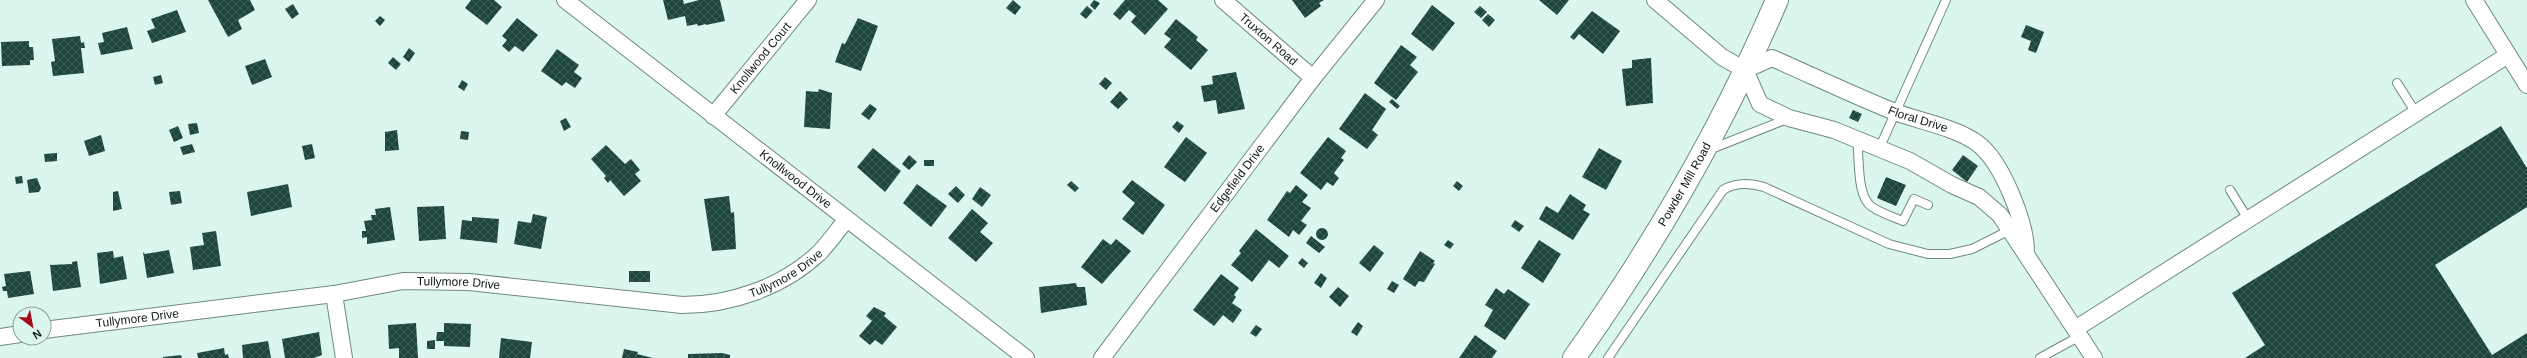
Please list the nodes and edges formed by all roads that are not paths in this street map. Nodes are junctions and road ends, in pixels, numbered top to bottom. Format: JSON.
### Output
{"nodes":[{"id":1,"x":565,"y":0,"type":"edge"},
{"id":2,"x":808,"y":0,"type":"edge"},
{"id":3,"x":1223,"y":0,"type":"edge"},
{"id":4,"x":1376,"y":0,"type":"edge"},
{"id":5,"x":1655,"y":0,"type":"edge"},
{"id":6,"x":1777,"y":0,"type":"edge"},
{"id":7,"x":1946,"y":0,"type":"edge"},
{"id":8,"x":2474,"y":0,"type":"edge"},
{"id":9,"x":2508,"y":54,"type":"junction"},
{"id":10,"x":1745,"y":70,"type":"junction"},
{"id":11,"x":1313,"y":78,"type":"junction"},
{"id":12,"x":2397,"y":83,"type":"dead end"},
{"id":13,"x":2527,"y":85,"type":"edge"},
{"id":14,"x":1896,"y":112,"type":"junction"},
{"id":15,"x":2416,"y":113,"type":"junction"},
{"id":16,"x":713,"y":116,"type":"junction"},
{"id":17,"x":1789,"y":118,"type":"junction"},
{"id":18,"x":1857,"y":141,"type":"junction"},
{"id":19,"x":1879,"y":149,"type":"junction"},
{"id":20,"x":1701,"y":153,"type":"junction"},
{"id":21,"x":2230,"y":190,"type":"dead end"},
{"id":22,"x":1928,"y":205,"type":"dead end"},
{"id":23,"x":2248,"y":219,"type":"junction"},
{"id":24,"x":846,"y":220,"type":"junction"},
{"id":25,"x":2010,"y":230,"type":"junction"},
{"id":26,"x":2026,"y":253,"type":"junction"},
{"id":27,"x":334,"y":294,"type":"junction"},
{"id":28,"x":52,"y":329,"type":"edge"},
{"id":29,"x":2077,"y":332,"type":"junction"},
{"id":30,"x":12,"y":335,"type":"edge"},
{"id":31,"x":0,"y":337,"type":"edge"},
{"id":32,"x":344,"y":358,"type":"edge"},
{"id":33,"x":1026,"y":358,"type":"edge"},
{"id":34,"x":1102,"y":358,"type":"edge"},
{"id":35,"x":1574,"y":358,"type":"edge"},
{"id":36,"x":1608,"y":358,"type":"edge"},
{"id":37,"x":2040,"y":358,"type":"edge"},
{"id":38,"x":2094,"y":358,"type":"edge"}],
"edges":[{"from":1,"to":16,"type":"street","name":"Knollwood Drive"},
{"from":2,"to":16,"type":"street","name":"Knollwood Court"},
{"from":3,"to":11,"type":"street","name":"Truxton Road"},
{"from":4,"to":11,"type":"street","name":"Edgefield Drive"},
{"from":5,"to":10,"type":"street"},
{"from":6,"to":10,"type":"main road","name":"Powder Mill Road"},
{"from":7,"to":14,"type":"lane"},
{"from":8,"to":9,"type":"street"},
{"from":9,"to":13,"type":"street"},
{"from":9,"to":15,"type":"street"},
{"from":10,"to":14,"type":"street","name":"Floral Drive"},
{"from":10,"to":17,"type":"street"},
{"from":10,"to":20,"type":"main road","name":"Powder Mill Road"},
{"from":11,"to":34,"type":"street","name":"Edgefield Drive"},
{"from":12,"to":15,"type":"lane"},
{"from":14,"to":19,"type":"lane"},
{"from":14,"to":26,"type":"street","name":"Floral Drive"},
{"from":15,"to":23,"type":"street"},
{"from":16,"to":24,"type":"street","name":"Knollwood Drive"},
{"from":17,"to":18,"type":"street"},
{"from":17,"to":20,"type":"lane"},
{"from":18,"to":19,"type":"street"},
{"from":18,"to":22,"type":"lane"},
{"from":19,"to":25,"type":"street"},
{"from":20,"to":35,"type":"main road","name":"Powder Mill Road"},
{"from":21,"to":23,"type":"lane"},
{"from":23,"to":29,"type":"street"},
{"from":24,"to":27,"type":"street","name":"Tullymore Drive"},
{"from":24,"to":33,"type":"street","name":"Knollwood Drive"},
{"from":25,"to":26,"type":"street"},
{"from":25,"to":36,"type":"lane"},
{"from":26,"to":29,"type":"street"},
{"from":27,"to":28,"type":"street","name":"Tullymore Drive"},
{"from":27,"to":32,"type":"street"},
{"from":29,"to":37,"type":"lane"},
{"from":29,"to":38,"type":"street"},
{"from":30,"to":31,"type":"street"}]}
